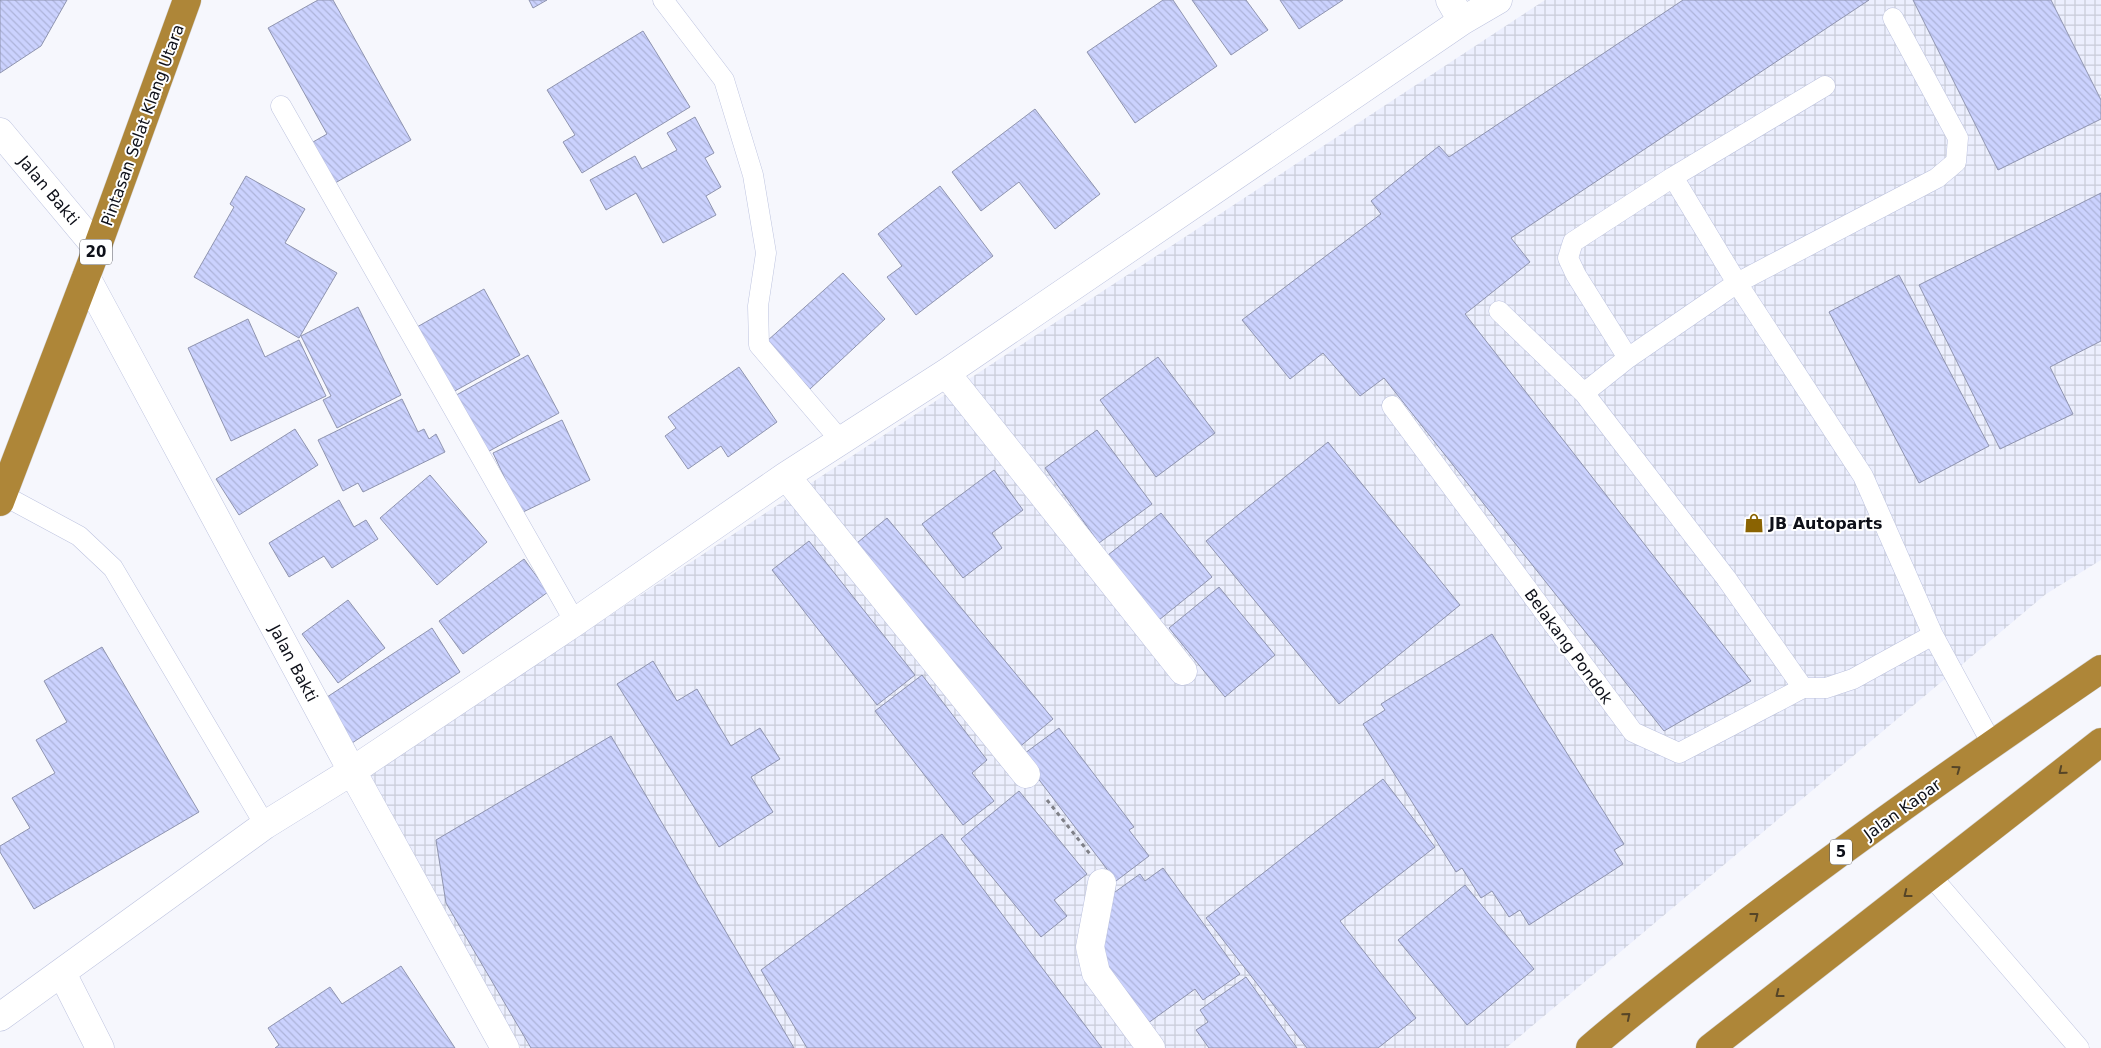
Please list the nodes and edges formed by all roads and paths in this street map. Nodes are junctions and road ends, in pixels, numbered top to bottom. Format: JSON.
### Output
{"nodes":[{"id":1,"x":186,"y":0,"type":"edge"},
{"id":2,"x":663,"y":0,"type":"edge"},
{"id":3,"x":1498,"y":0,"type":"edge"},
{"id":4,"x":1456,"y":11,"type":"edge"},
{"id":5,"x":1893,"y":18,"type":"dead end"},
{"id":6,"x":1825,"y":86,"type":"dead end"},
{"id":7,"x":281,"y":106,"type":"dead end"},
{"id":8,"x":0,"y":132,"type":"edge"},
{"id":9,"x":1673,"y":177,"type":"junction"},
{"id":10,"x":97,"y":248,"type":"junction"},
{"id":11,"x":86,"y":277,"type":"junction"},
{"id":12,"x":1737,"y":283,"type":"junction"},
{"id":13,"x":1499,"y":311,"type":"dead end"},
{"id":14,"x":1628,"y":358,"type":"junction"},
{"id":15,"x":946,"y":372,"type":"junction"},
{"id":16,"x":1584,"y":393,"type":"junction"},
{"id":17,"x":1392,"y":406,"type":"dead end"},
{"id":18,"x":841,"y":441,"type":"junction"},
{"id":19,"x":786,"y":476,"type":"junction"},
{"id":20,"x":1,"y":498,"type":"edge"},
{"id":21,"x":574,"y":622,"type":"junction"},
{"id":22,"x":1933,"y":635,"type":"junction"},
{"id":23,"x":2101,"y":669,"type":"edge"},
{"id":24,"x":1183,"y":671,"type":"dead end"},
{"id":25,"x":1802,"y":688,"type":"junction"},
{"id":26,"x":2101,"y":742,"type":"edge"},
{"id":27,"x":1992,"y":744,"type":"junction"},
{"id":28,"x":352,"y":771,"type":"junction"},
{"id":29,"x":1026,"y":774,"type":"joint"},
{"id":30,"x":265,"y":825,"type":"junction"},
{"id":31,"x":1931,"y":876,"type":"junction"},
{"id":32,"x":1102,"y":883,"type":"joint"},
{"id":33,"x":62,"y":973,"type":"junction"},
{"id":34,"x":0,"y":1017,"type":"edge"},
{"id":35,"x":100,"y":1048,"type":"edge"},
{"id":36,"x":505,"y":1048,"type":"edge"},
{"id":37,"x":1151,"y":1048,"type":"edge"},
{"id":38,"x":1590,"y":1048,"type":"edge"},
{"id":39,"x":1710,"y":1048,"type":"edge"},
{"id":40,"x":2079,"y":1048,"type":"edge"}],
"edges":[{"from":1,"to":10,"type":"highway","name":"Pintasan Selat Klang Utara","number":"20"},
{"from":2,"to":18,"type":"lane"},
{"from":3,"to":4,"type":"street"},
{"from":4,"to":15,"type":"street"},
{"from":5,"to":12,"type":"lane"},
{"from":6,"to":9,"type":"lane"},
{"from":7,"to":21,"type":"lane"},
{"from":8,"to":10,"type":"street","name":"Jalan Bakti"},
{"from":9,"to":12,"type":"lane"},
{"from":9,"to":14,"type":"lane"},
{"from":10,"to":11,"type":"highway","name":"Pintasan Selat Klang Utara","number":"20"},
{"from":11,"to":20,"type":"highway","name":"Pintasan Selat Klang Utara","number":"20"},
{"from":11,"to":28,"type":"street","name":"Jalan Bakti"},
{"from":12,"to":14,"type":"lane"},
{"from":12,"to":22,"type":"lane"},
{"from":13,"to":16,"type":"lane"},
{"from":14,"to":16,"type":"lane"},
{"from":15,"to":18,"type":"street"},
{"from":15,"to":24,"type":"street"},
{"from":16,"to":25,"type":"lane"},
{"from":17,"to":25,"type":"lane","name":"Belakang Pondok"},
{"from":18,"to":19,"type":"street"},
{"from":19,"to":21,"type":"street"},
{"from":19,"to":29,"type":"street"},
{"from":20,"to":30,"type":"lane"},
{"from":21,"to":28,"type":"street"},
{"from":22,"to":25,"type":"lane"},
{"from":22,"to":27,"type":"lane"},
{"from":23,"to":27,"type":"highway","name":"Jalan Kapar","number":"5"},
{"from":26,"to":31,"type":"highway","one_way":true},
{"from":38,"to":27,"type":"highway","name":"Jalan Kapar","number":"5","one_way":true},
{"from":28,"to":30,"type":"street"},
{"from":28,"to":36,"type":"street","name":"Jalan Bakti"},
{"from":29,"to":32,"type":"path"},
{"from":30,"to":33,"type":"street"},
{"from":31,"to":39,"type":"highway","one_way":true},
{"from":31,"to":40,"type":"lane"},
{"from":32,"to":37,"type":"street"},
{"from":33,"to":34,"type":"street"},
{"from":33,"to":35,"type":"street"}]}
